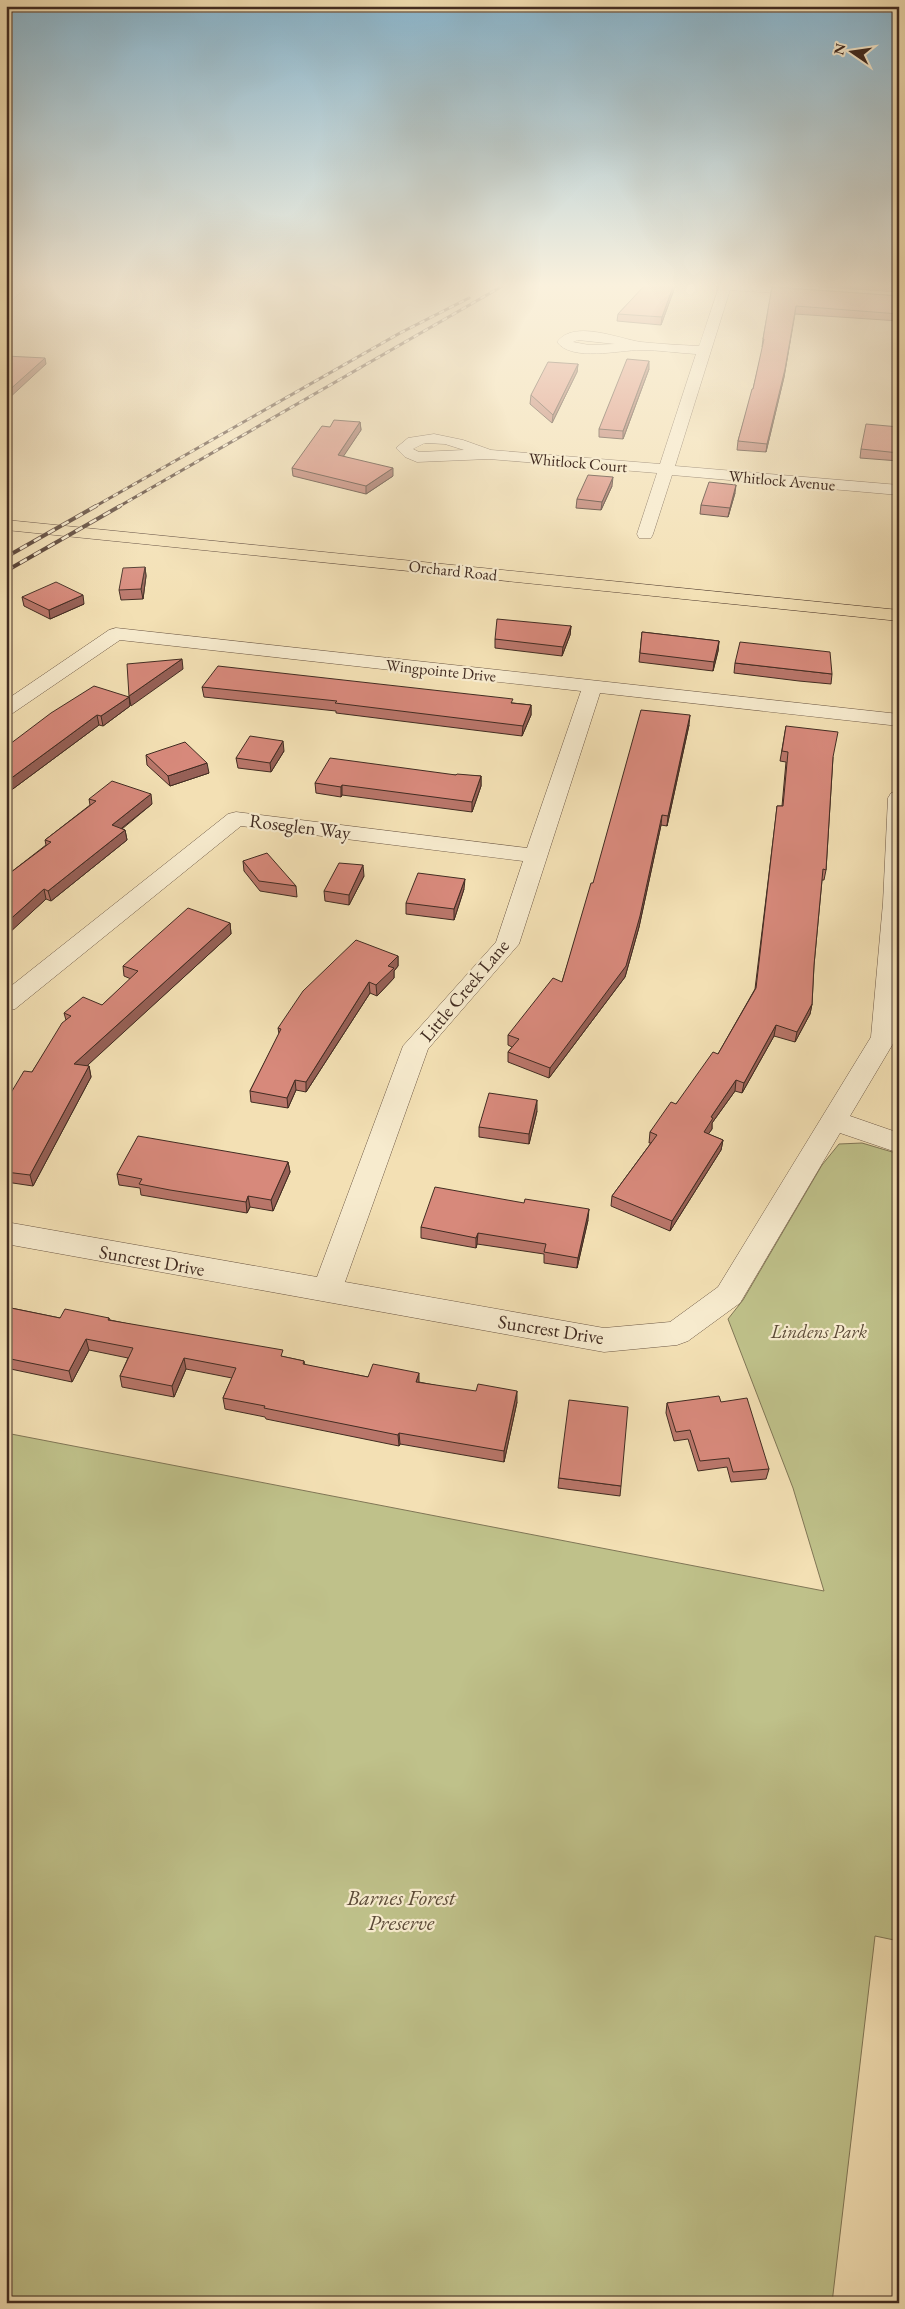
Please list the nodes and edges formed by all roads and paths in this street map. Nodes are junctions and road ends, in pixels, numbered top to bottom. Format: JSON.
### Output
{"nodes":[{"id":1,"x":691,"y":392,"type":"edge"},
{"id":2,"x":489,"y":454,"type":"dead end"},
{"id":3,"x":666,"y":470,"type":"junction"},
{"id":4,"x":899,"y":490,"type":"edge"},
{"id":5,"x":6,"y":510,"type":"edge"},
{"id":6,"x":6,"y":525,"type":"edge"},
{"id":7,"x":645,"y":534,"type":"dead end"},
{"id":8,"x":850,"y":594,"type":"dead end"},
{"id":9,"x":899,"y":616,"type":"edge"},
{"id":10,"x":592,"y":686,"type":"junction"},
{"id":11,"x":6,"y":709,"type":"edge"},
{"id":12,"x":899,"y":720,"type":"edge"},
{"id":13,"x":899,"y":798,"type":"edge"},
{"id":14,"x":537,"y":856,"type":"junction"},
{"id":15,"x":897,"y":903,"type":"edge"},
{"id":16,"x":6,"y":1003,"type":"edge"},
{"id":17,"x":835,"y":1120,"type":"junction"},
{"id":18,"x":899,"y":1143,"type":"edge"},
{"id":19,"x":6,"y":1234,"type":"edge"},
{"id":20,"x":327,"y":1290,"type":"junction"}],
"edges":[{"from":1,"to":3,"type":"street"},
{"from":2,"to":3,"type":"street","name":"Whitlock Court"},
{"from":3,"to":4,"type":"street","name":"Whitlock Avenue"},
{"from":3,"to":7,"type":"street"},
{"from":5,"to":8,"type":"main road","name":"Orchard Road"},
{"from":6,"to":9,"type":"main road","name":"Orchard Road"},
{"from":10,"to":11,"type":"street","name":"Wingpointe Drive"},
{"from":10,"to":12,"type":"street","name":"Wingpointe Drive"},
{"from":10,"to":14,"type":"street","name":"Little Creek Lane"},
{"from":13,"to":15,"type":"street","name":"Suncrest Drive"},
{"from":14,"to":16,"type":"street","name":"Roseglen Way"},
{"from":14,"to":20,"type":"street","name":"Little Creek Lane"},
{"from":15,"to":17,"type":"street","name":"Suncrest Drive"},
{"from":17,"to":18,"type":"street"},
{"from":17,"to":20,"type":"street","name":"Suncrest Drive"},
{"from":19,"to":20,"type":"street","name":"Suncrest Drive"}]}
